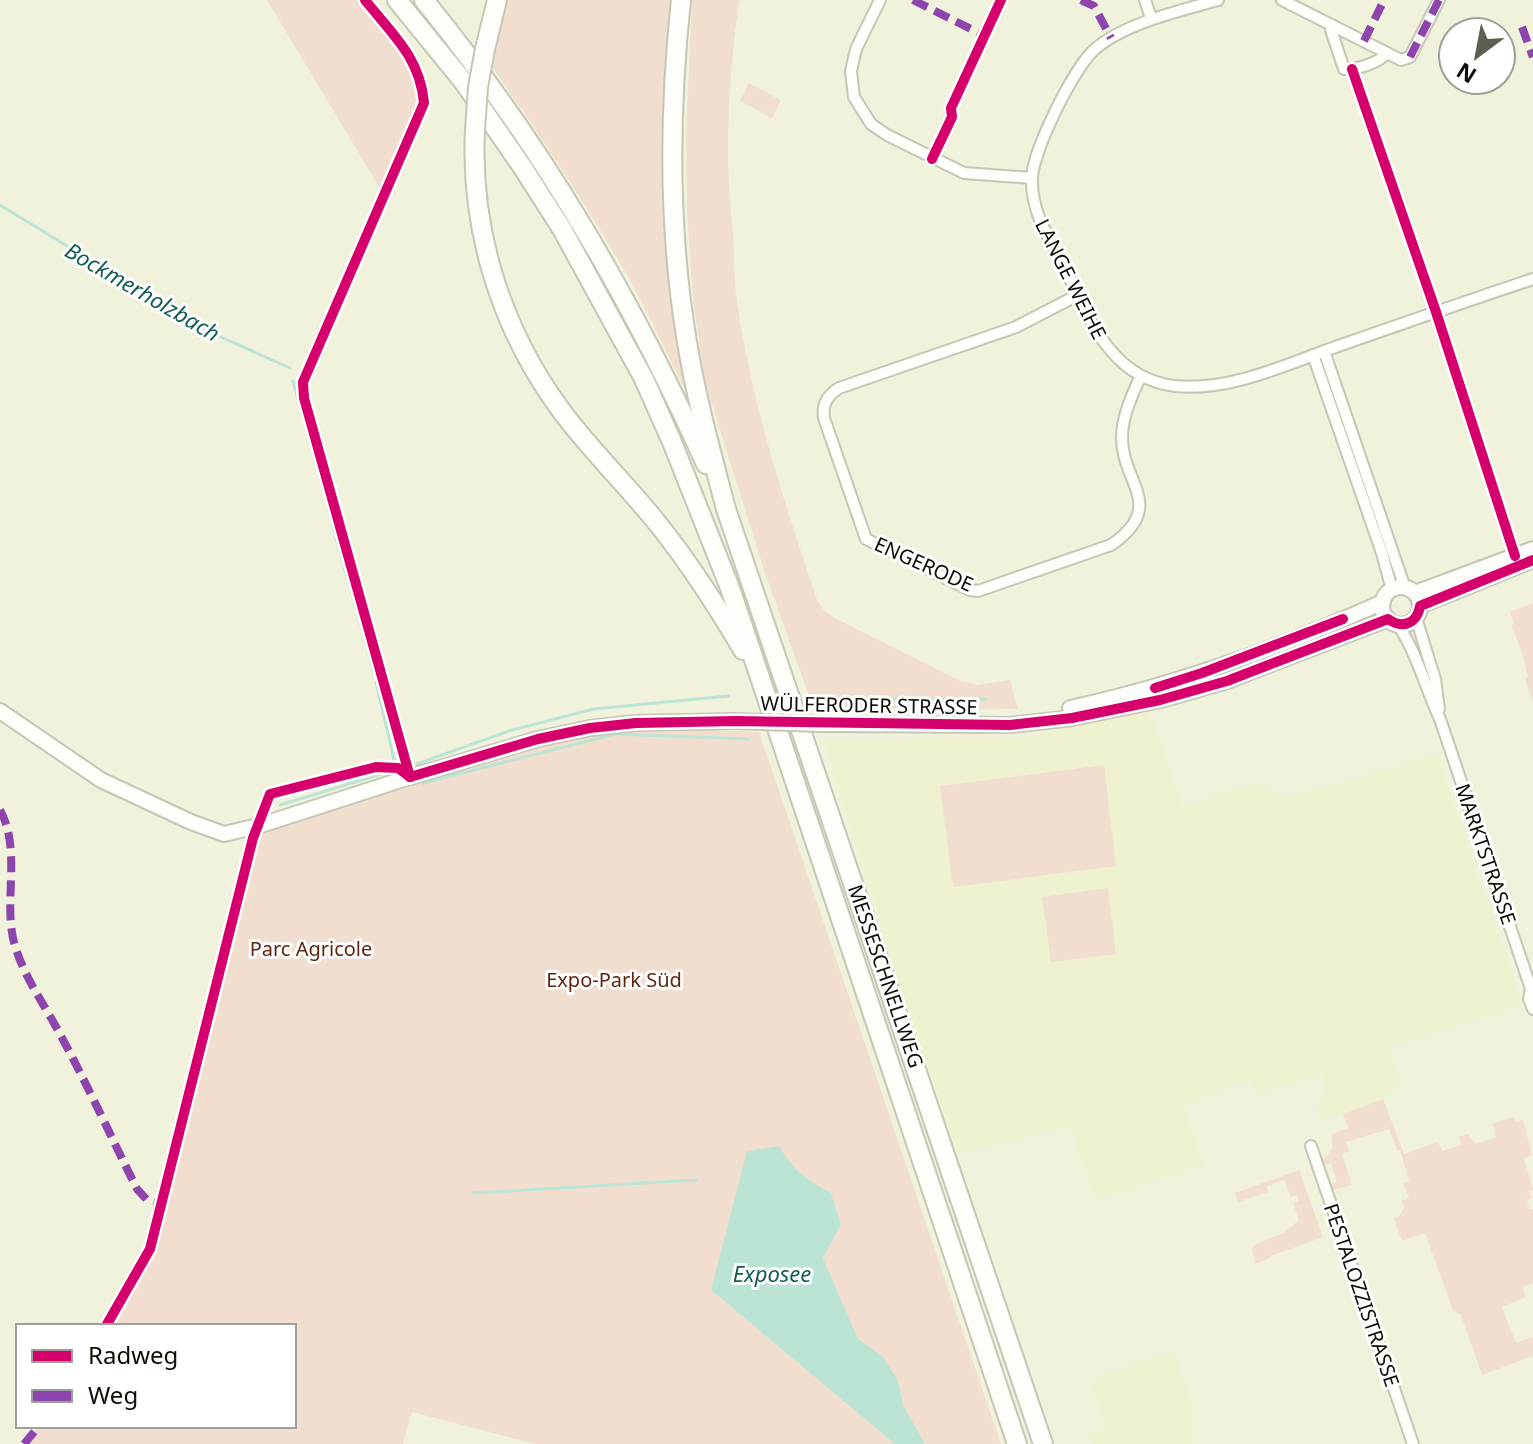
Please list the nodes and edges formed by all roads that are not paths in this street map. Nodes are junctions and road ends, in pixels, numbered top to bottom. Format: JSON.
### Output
{"nodes":[{"id":1,"x":397,"y":0,"type":"edge"},
{"id":2,"x":424,"y":0,"type":"edge"},
{"id":3,"x":497,"y":0,"type":"edge"},
{"id":4,"x":681,"y":0,"type":"edge"},
{"id":5,"x":880,"y":0,"type":"edge"},
{"id":6,"x":1145,"y":0,"type":"edge"},
{"id":7,"x":1218,"y":0,"type":"edge"},
{"id":8,"x":1282,"y":0,"type":"edge"},
{"id":9,"x":1439,"y":0,"type":"edge"},
{"id":10,"x":1151,"y":18,"type":"junction"},
{"id":11,"x":1332,"y":25,"type":"junction"},
{"id":12,"x":1387,"y":53,"type":"junction"},
{"id":13,"x":1032,"y":178,"type":"junction"},
{"id":14,"x":1533,"y":279,"type":"edge"},
{"id":15,"x":1076,"y":296,"type":"junction"},
{"id":16,"x":1324,"y":351,"type":"junction"},
{"id":17,"x":1313,"y":355,"type":"junction"},
{"id":18,"x":1141,"y":376,"type":"junction"},
{"id":19,"x":726,"y":509,"type":"junction"},
{"id":20,"x":1533,"y":549,"type":"edge"},
{"id":21,"x":1533,"y":560,"type":"edge"},
{"id":22,"x":1405,"y":600,"type":"junction"},
{"id":23,"x":1393,"y":622,"type":"junction"},
{"id":24,"x":761,"y":679,"type":"junction"},
{"id":25,"x":1144,"y":697,"type":"junction"},
{"id":26,"x":0,"y":711,"type":"edge"},
{"id":27,"x":1440,"y":719,"type":"junction"},
{"id":28,"x":1532,"y":990,"type":"edge"},
{"id":29,"x":1533,"y":1009,"type":"edge"},
{"id":30,"x":1311,"y":1146,"type":"dead end"},
{"id":31,"x":1014,"y":1444,"type":"edge"},
{"id":32,"x":1043,"y":1444,"type":"edge"},
{"id":33,"x":1413,"y":1444,"type":"edge"}],
"edges":[{"from":1,"to":24,"type":"highway"},
{"from":2,"to":19,"type":"highway"},
{"from":3,"to":24,"type":"highway","bridge":true},
{"from":4,"to":19,"type":"highway"},
{"from":5,"to":13,"type":"street"},
{"from":6,"to":10,"type":"street"},
{"from":7,"to":10,"type":"street","name":"LANGE WEIHE"},
{"from":8,"to":11,"type":"street"},
{"from":9,"to":12,"type":"street"},
{"from":10,"to":13,"type":"street","name":"LANGE WEIHE"},
{"from":11,"to":12,"type":"street"},
{"from":11,"to":12,"type":"street"},
{"from":13,"to":15,"type":"street","name":"LANGE WEIHE"},
{"from":14,"to":16,"type":"street","name":"LANGE WEIHE"},
{"from":15,"to":18,"type":"street","name":"LANGE WEIHE"},
{"from":15,"to":18,"type":"street","name":"ENGERODE"},
{"from":16,"to":17,"type":"street","name":"LANGE WEIHE"},
{"from":16,"to":22,"type":"street","name":"MARKTSTRASSE"},
{"from":17,"to":18,"type":"street","name":"LANGE WEIHE"},
{"from":17,"to":22,"type":"street","name":"MARKTSTRASSE"},
{"from":19,"to":32,"type":"highway","name":"MESSESCHNELLWEG"},
{"from":20,"to":22,"type":"street","name":"WÜLFERODER STRASSE"},
{"from":21,"to":22,"type":"street","name":"WÜLFERODER STRASSE"},
{"from":22,"to":23,"type":"street","name":"WÜLFERODER STRASSE"},
{"from":22,"to":23,"type":"street"},
{"from":22,"to":25,"type":"street","name":"WÜLFERODER STRASSE"},
{"from":22,"to":27,"type":"street","name":"MARKTSTRASSE"},
{"from":23,"to":25,"type":"street","name":"WÜLFERODER STRASSE"},
{"from":23,"to":27,"type":"street","name":"MARKTSTRASSE"},
{"from":24,"to":31,"type":"highway","name":"MESSESCHNELLWEG"},
{"from":25,"to":26,"type":"street","name":"WÜLFERODER STRASSE","bridge":true},
{"from":27,"to":28,"type":"street","name":"MARKTSTRASSE"},
{"from":28,"to":29,"type":"street","name":"MARKTSTRASSE"},
{"from":30,"to":33,"type":"street","name":"PESTALOZZISTRASSE"}]}
